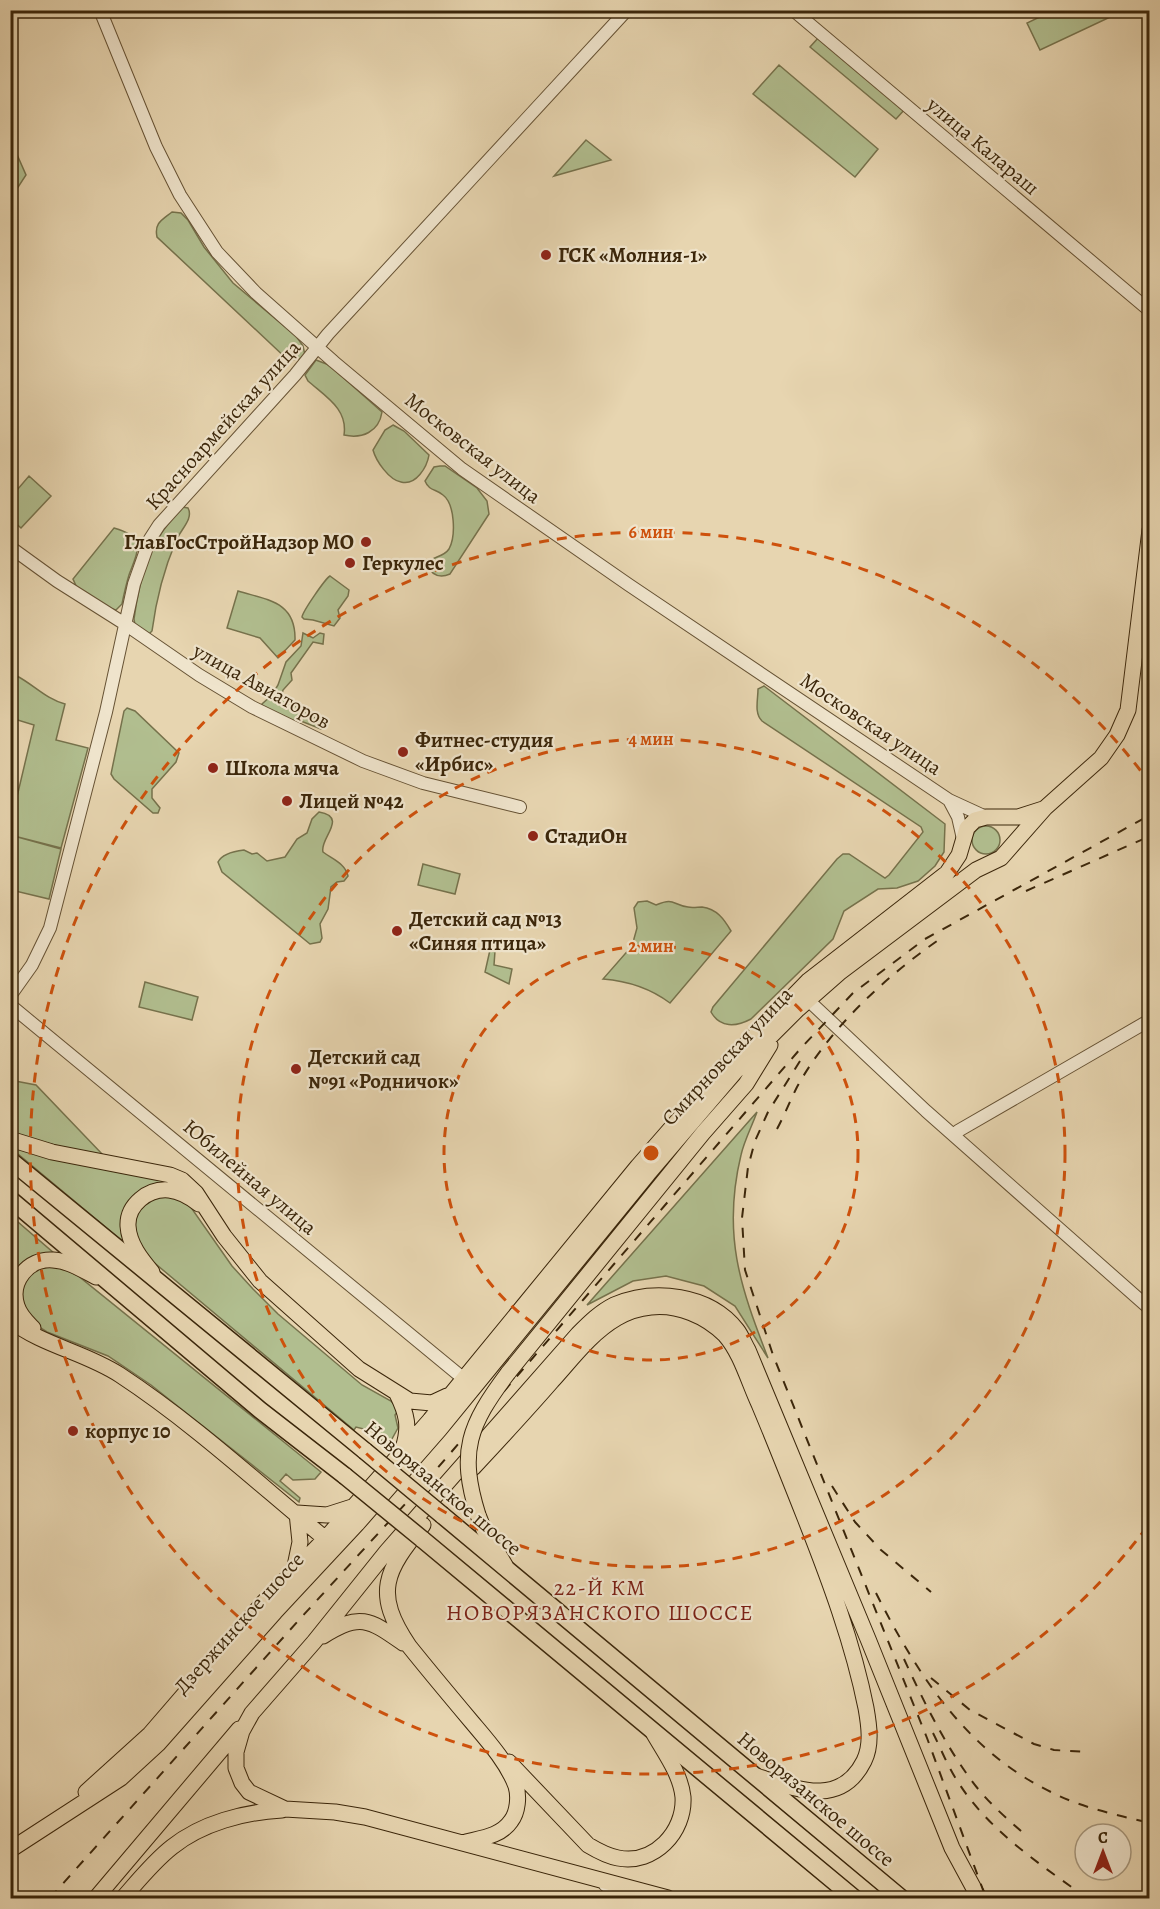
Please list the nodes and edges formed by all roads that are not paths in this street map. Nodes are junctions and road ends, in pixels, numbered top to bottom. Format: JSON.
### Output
{"nodes":[{"id":1,"x":100,"y":10,"type":"edge"},
{"id":2,"x":627,"y":10,"type":"edge"},
{"id":3,"x":793,"y":10,"type":"edge"},
{"id":4,"x":1149,"y":311,"type":"edge"},
{"id":5,"x":318,"y":347,"type":"junction"},
{"id":6,"x":1149,"y":530,"type":"edge"},
{"id":7,"x":10,"y":547,"type":"edge"},
{"id":8,"x":1147,"y":576,"type":"edge"},
{"id":9,"x":125,"y":624,"type":"junction"},
{"id":10,"x":949,"y":800,"type":"junction"},
{"id":11,"x":520,"y":807,"type":"dead end"},
{"id":12,"x":1045,"y":808,"type":"junction"},
{"id":13,"x":989,"y":817,"type":"junction"},
{"id":14,"x":963,"y":842,"type":"junction"},
{"id":15,"x":1008,"y":848,"type":"junction"},
{"id":16,"x":990,"y":863,"type":"junction"},
{"id":17,"x":10,"y":996,"type":"edge"},
{"id":18,"x":808,"y":1000,"type":"junction"},
{"id":19,"x":10,"y":1005,"type":"edge"},
{"id":20,"x":786,"y":1020,"type":"junction"},
{"id":21,"x":1149,"y":1020,"type":"edge"},
{"id":22,"x":887,"y":1072,"type":"junction"},
{"id":23,"x":958,"y":1131,"type":"junction"},
{"id":24,"x":10,"y":1139,"type":"edge"},
{"id":25,"x":10,"y":1160,"type":"edge"},
{"id":26,"x":992,"y":1167,"type":"junction"},
{"id":27,"x":10,"y":1199,"type":"edge"},
{"id":28,"x":208,"y":1211,"type":"junction"},
{"id":29,"x":117,"y":1289,"type":"junction"},
{"id":30,"x":178,"y":1300,"type":"junction"},
{"id":31,"x":1149,"y":1309,"type":"edge"},
{"id":32,"x":10,"y":1320,"type":"edge"},
{"id":33,"x":58,"y":1346,"type":"junction"},
{"id":34,"x":464,"y":1379,"type":"junction"},
{"id":35,"x":397,"y":1394,"type":"junction"},
{"id":36,"x":452,"y":1394,"type":"junction"},
{"id":37,"x":435,"y":1425,"type":"junction"},
{"id":38,"x":403,"y":1451,"type":"junction"},
{"id":39,"x":354,"y":1505,"type":"junction"},
{"id":40,"x":297,"y":1513,"type":"junction"},
{"id":41,"x":330,"y":1543,"type":"junction"},
{"id":42,"x":294,"y":1571,"type":"junction"},
{"id":43,"x":510,"y":1573,"type":"junction"},
{"id":44,"x":314,"y":1642,"type":"junction"},
{"id":45,"x":408,"y":1646,"type":"junction"},
{"id":46,"x":252,"y":1713,"type":"junction"},
{"id":47,"x":171,"y":1719,"type":"junction"},
{"id":48,"x":651,"y":1729,"type":"junction"},
{"id":49,"x":489,"y":1743,"type":"junction"},
{"id":50,"x":750,"y":1773,"type":"junction"},
{"id":51,"x":285,"y":1809,"type":"junction"},
{"id":52,"x":463,"y":1843,"type":"junction"},
{"id":53,"x":10,"y":1850,"type":"edge"},
{"id":54,"x":590,"y":1878,"type":"junction"},
{"id":55,"x":96,"y":1899,"type":"edge"},
{"id":56,"x":123,"y":1899,"type":"edge"},
{"id":57,"x":628,"y":1899,"type":"edge"},
{"id":58,"x":668,"y":1899,"type":"edge"},
{"id":59,"x":854,"y":1899,"type":"edge"},
{"id":60,"x":901,"y":1899,"type":"edge"},
{"id":61,"x":980,"y":1899,"type":"edge"}],
"edges":[{"from":1,"to":5,"type":"street","name":"Московская улица"},
{"from":2,"to":5,"type":"street","name":"Красноармейская улица"},
{"from":3,"to":4,"type":"street","name":"улица Калараш"},
{"from":5,"to":9,"type":"street","name":"Красноармейская улица"},
{"from":5,"to":10,"type":"street","name":"Московская улица"},
{"from":6,"to":8,"type":"main road","name":"Смирновская улица"},
{"from":7,"to":9,"type":"street","name":"улица Авиаторов"},
{"from":8,"to":12,"type":"main road","name":"Смирновская улица"},
{"from":9,"to":11,"type":"street","name":"улица Авиаторов"},
{"from":9,"to":17,"type":"street","name":"Красноармейская улица"},
{"from":10,"to":13,"type":"street","name":"Московская улица"},
{"from":10,"to":14,"type":"street","name":"Московская улица"},
{"from":12,"to":13,"type":"main road","name":"Смирновская улица"},
{"from":12,"to":15,"type":"main road","name":"Смирновская улица"},
{"from":13,"to":14,"type":"main road","name":"Смирновская улица"},
{"from":13,"to":15,"type":"main road"},
{"from":14,"to":16,"type":"main road"},
{"from":14,"to":34,"type":"main road","name":"Смирновская улица"},
{"from":15,"to":16,"type":"main road","name":"Смирновская улица"},
{"from":16,"to":18,"type":"main road","name":"Смирновская улица"},
{"from":18,"to":20,"type":"main road","name":"Смирновская улица"},
{"from":18,"to":22,"type":"street"},
{"from":19,"to":34,"type":"street","name":"Юбилейная улица"},
{"from":20,"to":37,"type":"main road","name":"Смирновская улица"},
{"from":20,"to":43,"type":"main road","bridge":true},
{"from":21,"to":23,"type":"street"},
{"from":22,"to":23,"type":"street"},
{"from":22,"to":26,"type":"street"},
{"from":23,"to":26,"type":"street"},
{"from":24,"to":28,"type":"main road"},
{"from":25,"to":30,"type":"highway","name":"Новорязанское шоссе"},
{"from":26,"to":31,"type":"street"},
{"from":27,"to":29,"type":"highway"},
{"from":28,"to":30,"type":"main road"},
{"from":28,"to":35,"type":"main road"},
{"from":29,"to":33,"type":"main road"},
{"from":29,"to":48,"type":"highway","bridge":true},
{"from":30,"to":43,"type":"highway","name":"Новорязанское шоссе","bridge":true},
{"from":32,"to":33,"type":"main road"},
{"from":33,"to":40,"type":"main road"},
{"from":34,"to":36,"type":"main road","name":"Смирновская улица"},
{"from":35,"to":36,"type":"main road"},
{"from":35,"to":38,"type":"main road"},
{"from":36,"to":37,"type":"main road","name":"Смирновская улица"},
{"from":37,"to":38,"type":"main road","name":"Дзержинское шоссе"},
{"from":37,"to":41,"type":"main road","name":"Дзержинское шоссе"},
{"from":38,"to":39,"type":"main road","name":"Дзержинское шоссе"},
{"from":39,"to":40,"type":"main road"},
{"from":39,"to":41,"type":"main road","name":"Дзержинское шоссе"},
{"from":40,"to":41,"type":"main road"},
{"from":40,"to":42,"type":"main road"},
{"from":41,"to":42,"type":"main road","name":"Дзержинское шоссе"},
{"from":41,"to":47,"type":"main road","name":"Дзержинское шоссе"},
{"from":42,"to":47,"type":"main road","name":"Дзержинское шоссе"},
{"from":43,"to":50,"type":"highway","name":"Новорязанское шоссе"},
{"from":44,"to":45,"type":"main road"},
{"from":44,"to":46,"type":"main road"},
{"from":44,"to":61,"type":"main road"},
{"from":45,"to":49,"type":"main road"},
{"from":45,"to":50,"type":"main road"},
{"from":46,"to":51,"type":"main road"},
{"from":46,"to":55,"type":"main road"},
{"from":47,"to":53,"type":"main road","name":"Дзержинское шоссе"},
{"from":48,"to":49,"type":"main road"},
{"from":48,"to":59,"type":"highway"},
{"from":49,"to":52,"type":"main road"},
{"from":50,"to":60,"type":"highway","name":"Новорязанское шоссе"},
{"from":51,"to":52,"type":"main road"},
{"from":51,"to":56,"type":"main road"},
{"from":52,"to":54,"type":"main road"},
{"from":54,"to":57,"type":"street"},
{"from":54,"to":58,"type":"main road"}]}
